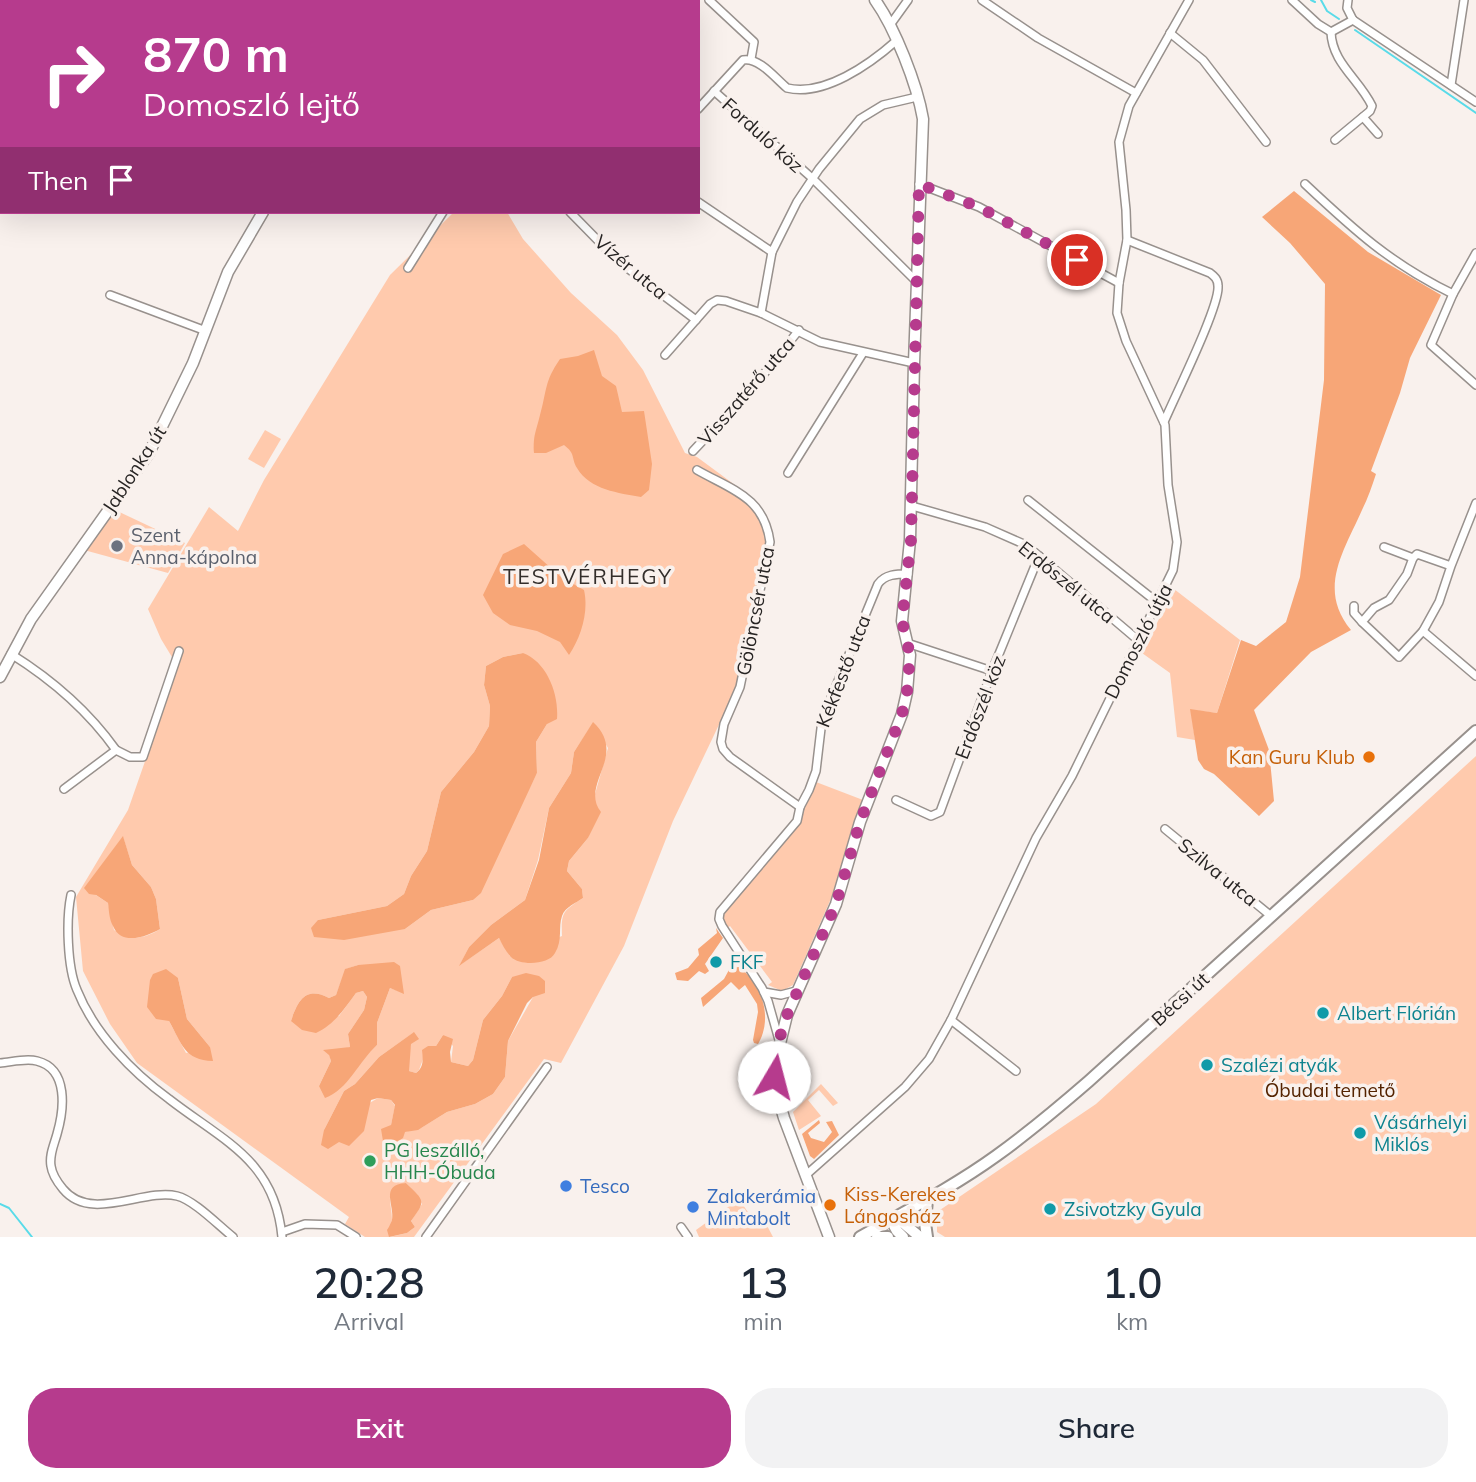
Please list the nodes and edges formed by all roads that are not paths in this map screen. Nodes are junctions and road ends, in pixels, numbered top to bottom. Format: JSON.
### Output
{"nodes":[{"id":1,"x":709,"y":0,"type":"edge"},
{"id":2,"x":874,"y":0,"type":"edge"},
{"id":3,"x":908,"y":0,"type":"edge"},
{"id":4,"x":982,"y":0,"type":"edge"},
{"id":5,"x":1189,"y":0,"type":"edge"},
{"id":6,"x":1292,"y":0,"type":"edge"},
{"id":7,"x":1348,"y":0,"type":"edge"},
{"id":8,"x":1464,"y":0,"type":"edge"},
{"id":9,"x":1353,"y":20,"type":"junction"},
{"id":10,"x":890,"y":25,"type":"junction"},
{"id":11,"x":1331,"y":32,"type":"junction"},
{"id":12,"x":1170,"y":33,"type":"junction"},
{"id":13,"x":896,"y":41,"type":"junction"},
{"id":14,"x":751,"y":59,"type":"junction"},
{"id":15,"x":1451,"y":85,"type":"junction"},
{"id":16,"x":714,"y":91,"type":"junction"},
{"id":17,"x":1136,"y":93,"type":"junction"},
{"id":18,"x":917,"y":97,"type":"junction"},
{"id":19,"x":1476,"y":102,"type":"edge"},
{"id":20,"x":700,"y":107,"type":"edge"},
{"id":21,"x":1363,"y":117,"type":"junction"},
{"id":22,"x":1378,"y":134,"type":"dead end"},
{"id":23,"x":1335,"y":139,"type":"dead end"},
{"id":24,"x":1266,"y":142,"type":"dead end"},
{"id":25,"x":813,"y":178,"type":"junction"},
{"id":26,"x":919,"y":184,"type":"junction"},
{"id":27,"x":1305,"y":184,"type":"dead end"},
{"id":28,"x":700,"y":203,"type":"edge"},
{"id":29,"x":262,"y":214,"type":"edge"},
{"id":30,"x":442,"y":214,"type":"edge"},
{"id":31,"x":572,"y":214,"type":"edge"},
{"id":32,"x":1127,"y":240,"type":"junction"},
{"id":33,"x":772,"y":252,"type":"junction"},
{"id":34,"x":1476,"y":253,"type":"edge"},
{"id":35,"x":408,"y":268,"type":"dead end"},
{"id":36,"x":916,"y":281,"type":"junction"},
{"id":37,"x":1119,"y":283,"type":"junction"},
{"id":38,"x":110,"y":295,"type":"dead end"},
{"id":39,"x":1453,"y":295,"type":"junction"},
{"id":40,"x":761,"y":313,"type":"junction"},
{"id":41,"x":696,"y":320,"type":"junction"},
{"id":42,"x":799,"y":330,"type":"junction"},
{"id":43,"x":206,"y":331,"type":"junction"},
{"id":44,"x":863,"y":353,"type":"junction"},
{"id":45,"x":665,"y":355,"type":"dead end"},
{"id":46,"x":914,"y":363,"type":"junction"},
{"id":47,"x":1476,"y":385,"type":"edge"},
{"id":48,"x":1164,"y":422,"type":"junction"},
{"id":49,"x":693,"y":451,"type":"dead end"},
{"id":50,"x":697,"y":470,"type":"dead end"},
{"id":51,"x":788,"y":474,"type":"dead end"},
{"id":52,"x":1028,"y":500,"type":"dead end"},
{"id":53,"x":1476,"y":503,"type":"edge"},
{"id":54,"x":912,"y":506,"type":"junction"},
{"id":55,"x":1384,"y":547,"type":"dead end"},
{"id":56,"x":1039,"y":556,"type":"junction"},
{"id":57,"x":1413,"y":558,"type":"junction"},
{"id":58,"x":1451,"y":566,"type":"junction"},
{"id":59,"x":908,"y":574,"type":"junction"},
{"id":60,"x":1158,"y":603,"type":"junction"},
{"id":61,"x":1354,"y":606,"type":"dead end"},
{"id":62,"x":1362,"y":622,"type":"junction"},
{"id":63,"x":1423,"y":631,"type":"junction"},
{"id":64,"x":1139,"y":641,"type":"junction"},
{"id":65,"x":907,"y":643,"type":"junction"},
{"id":66,"x":179,"y":651,"type":"dead end"},
{"id":67,"x":11,"y":654,"type":"junction"},
{"id":68,"x":992,"y":671,"type":"junction"},
{"id":69,"x":1476,"y":676,"type":"edge"},
{"id":70,"x":0,"y":677,"type":"edge"},
{"id":71,"x":1476,"y":731,"type":"edge"},
{"id":72,"x":116,"y":750,"type":"junction"},
{"id":73,"x":64,"y":789,"type":"dead end"},
{"id":74,"x":896,"y":800,"type":"dead end"},
{"id":75,"x":800,"y":807,"type":"junction"},
{"id":76,"x":1165,"y":829,"type":"dead end"},
{"id":77,"x":71,"y":895,"type":"dead end"},
{"id":78,"x":1272,"y":916,"type":"junction"},
{"id":79,"x":796,"y":991,"type":"junction"},
{"id":80,"x":764,"y":992,"type":"junction"},
{"id":81,"x":951,"y":1020,"type":"junction"},
{"id":82,"x":779,"y":1040,"type":"junction"},
{"id":83,"x":0,"y":1063,"type":"edge"},
{"id":84,"x":547,"y":1067,"type":"dead end"},
{"id":85,"x":1016,"y":1071,"type":"dead end"},
{"id":86,"x":806,"y":1175,"type":"junction"},
{"id":87,"x":927,"y":1200,"type":"junction"},
{"id":88,"x":893,"y":1219,"type":"junction"},
{"id":89,"x":925,"y":1223,"type":"junction"},
{"id":90,"x":681,"y":1227,"type":"dead end"},
{"id":91,"x":917,"y":1234,"type":"edge"},
{"id":92,"x":282,"y":1235,"type":"edge"},
{"id":93,"x":233,"y":1237,"type":"edge"},
{"id":94,"x":356,"y":1237,"type":"edge"},
{"id":95,"x":426,"y":1237,"type":"edge"},
{"id":96,"x":688,"y":1237,"type":"edge"},
{"id":97,"x":829,"y":1237,"type":"edge"},
{"id":98,"x":860,"y":1237,"type":"edge"},
{"id":99,"x":877,"y":1237,"type":"edge"},
{"id":100,"x":888,"y":1237,"type":"edge"},
{"id":101,"x":903,"y":1237,"type":"edge"},
{"id":102,"x":927,"y":1237,"type":"edge"}],
"edges":[{"from":1,"to":14,"type":"street"},
{"from":2,"to":10,"type":"street"},
{"from":3,"to":10,"type":"street"},
{"from":4,"to":17,"type":"street"},
{"from":5,"to":12,"type":"street","name":"Domoszló útja"},
{"from":6,"to":11,"type":"street"},
{"from":7,"to":9,"type":"street"},
{"from":8,"to":15,"type":"street"},
{"from":9,"to":11,"type":"street"},
{"from":9,"to":15,"type":"street"},
{"from":10,"to":13,"type":"street"},
{"from":11,"to":21,"type":"street"},
{"from":12,"to":17,"type":"street","name":"Domoszló útja"},
{"from":12,"to":24,"type":"street"},
{"from":13,"to":14,"type":"street"},
{"from":13,"to":18,"type":"street"},
{"from":14,"to":16,"type":"street"},
{"from":15,"to":19,"type":"street"},
{"from":16,"to":20,"type":"street"},
{"from":16,"to":25,"type":"street","name":"Forduló köz"},
{"from":17,"to":32,"type":"street","name":"Domoszló útja"},
{"from":18,"to":25,"type":"street"},
{"from":18,"to":26,"type":"street"},
{"from":21,"to":22,"type":"street"},
{"from":21,"to":23,"type":"street"},
{"from":25,"to":33,"type":"street"},
{"from":25,"to":36,"type":"street","name":"Forduló köz"},
{"from":26,"to":36,"type":"street"},
{"from":26,"to":37,"type":"street"},
{"from":27,"to":39,"type":"street"},
{"from":28,"to":33,"type":"street"},
{"from":29,"to":43,"type":"street","name":"Jablonka út"},
{"from":30,"to":35,"type":"street"},
{"from":31,"to":41,"type":"street","name":"Vízér utca"},
{"from":32,"to":37,"type":"street","name":"Domoszló útja"},
{"from":32,"to":48,"type":"street"},
{"from":33,"to":40,"type":"street"},
{"from":34,"to":39,"type":"street"},
{"from":36,"to":46,"type":"street"},
{"from":37,"to":48,"type":"street","name":"Domoszló útja"},
{"from":38,"to":43,"type":"street"},
{"from":39,"to":47,"type":"street"},
{"from":40,"to":41,"type":"street","name":"Visszatérő utca"},
{"from":40,"to":42,"type":"street","name":"Visszatérő utca"},
{"from":41,"to":45,"type":"street"},
{"from":42,"to":44,"type":"street","name":"Visszatérő utca"},
{"from":42,"to":49,"type":"street","name":"Visszatérő utca"},
{"from":43,"to":67,"type":"street","name":"Jablonka út"},
{"from":44,"to":46,"type":"street","name":"Visszatérő utca"},
{"from":44,"to":51,"type":"street"},
{"from":46,"to":54,"type":"street"},
{"from":48,"to":60,"type":"street","name":"Domoszló útja"},
{"from":50,"to":75,"type":"street","name":"Gölöncsér utca"},
{"from":52,"to":60,"type":"street"},
{"from":53,"to":58,"type":"street"},
{"from":54,"to":56,"type":"street","name":"Erdőszél utca"},
{"from":54,"to":59,"type":"street"},
{"from":55,"to":57,"type":"street"},
{"from":56,"to":64,"type":"street","name":"Erdőszél utca"},
{"from":56,"to":68,"type":"street","name":"Erdőszél köz"},
{"from":57,"to":58,"type":"street"},
{"from":57,"to":62,"type":"street"},
{"from":58,"to":63,"type":"street"},
{"from":59,"to":65,"type":"street"},
{"from":59,"to":75,"type":"street","name":"Kékfestő utca"},
{"from":60,"to":64,"type":"street","name":"Domoszló útja"},
{"from":61,"to":62,"type":"street"},
{"from":62,"to":63,"type":"street"},
{"from":63,"to":69,"type":"street"},
{"from":64,"to":81,"type":"street","name":"Domoszló útja"},
{"from":65,"to":68,"type":"street"},
{"from":65,"to":79,"type":"street"},
{"from":66,"to":72,"type":"street"},
{"from":67,"to":70,"type":"street","name":"Jablonka út"},
{"from":67,"to":72,"type":"street"},
{"from":68,"to":74,"type":"street","name":"Erdőszél köz"},
{"from":71,"to":78,"type":"main road","name":"Bécsi út"},
{"from":72,"to":73,"type":"street"},
{"from":75,"to":80,"type":"street","name":"Kékfestő utca"},
{"from":76,"to":78,"type":"street","name":"Szilva utca"},
{"from":77,"to":92,"type":"street"},
{"from":78,"to":87,"type":"main road","name":"Bécsi út"},
{"from":79,"to":80,"type":"street"},
{"from":79,"to":82,"type":"street"},
{"from":80,"to":82,"type":"street","name":"Kékfestő utca"},
{"from":81,"to":85,"type":"street"},
{"from":81,"to":86,"type":"street","name":"Domoszló útja"},
{"from":82,"to":86,"type":"street"},
{"from":83,"to":93,"type":"street"},
{"from":84,"to":95,"type":"street"},
{"from":86,"to":97,"type":"street"},
{"from":87,"to":88,"type":"main road","name":"Bécsi út"},
{"from":87,"to":89,"type":"main road"},
{"from":88,"to":91,"type":"street"},
{"from":88,"to":98,"type":"main road","name":"Bécsi út"},
{"from":88,"to":101,"type":"street"},
{"from":89,"to":91,"type":"street"},
{"from":89,"to":102,"type":"main road"},
{"from":90,"to":96,"type":"street"},
{"from":92,"to":94,"type":"street"},
{"from":99,"to":100,"type":"main road"}]}
